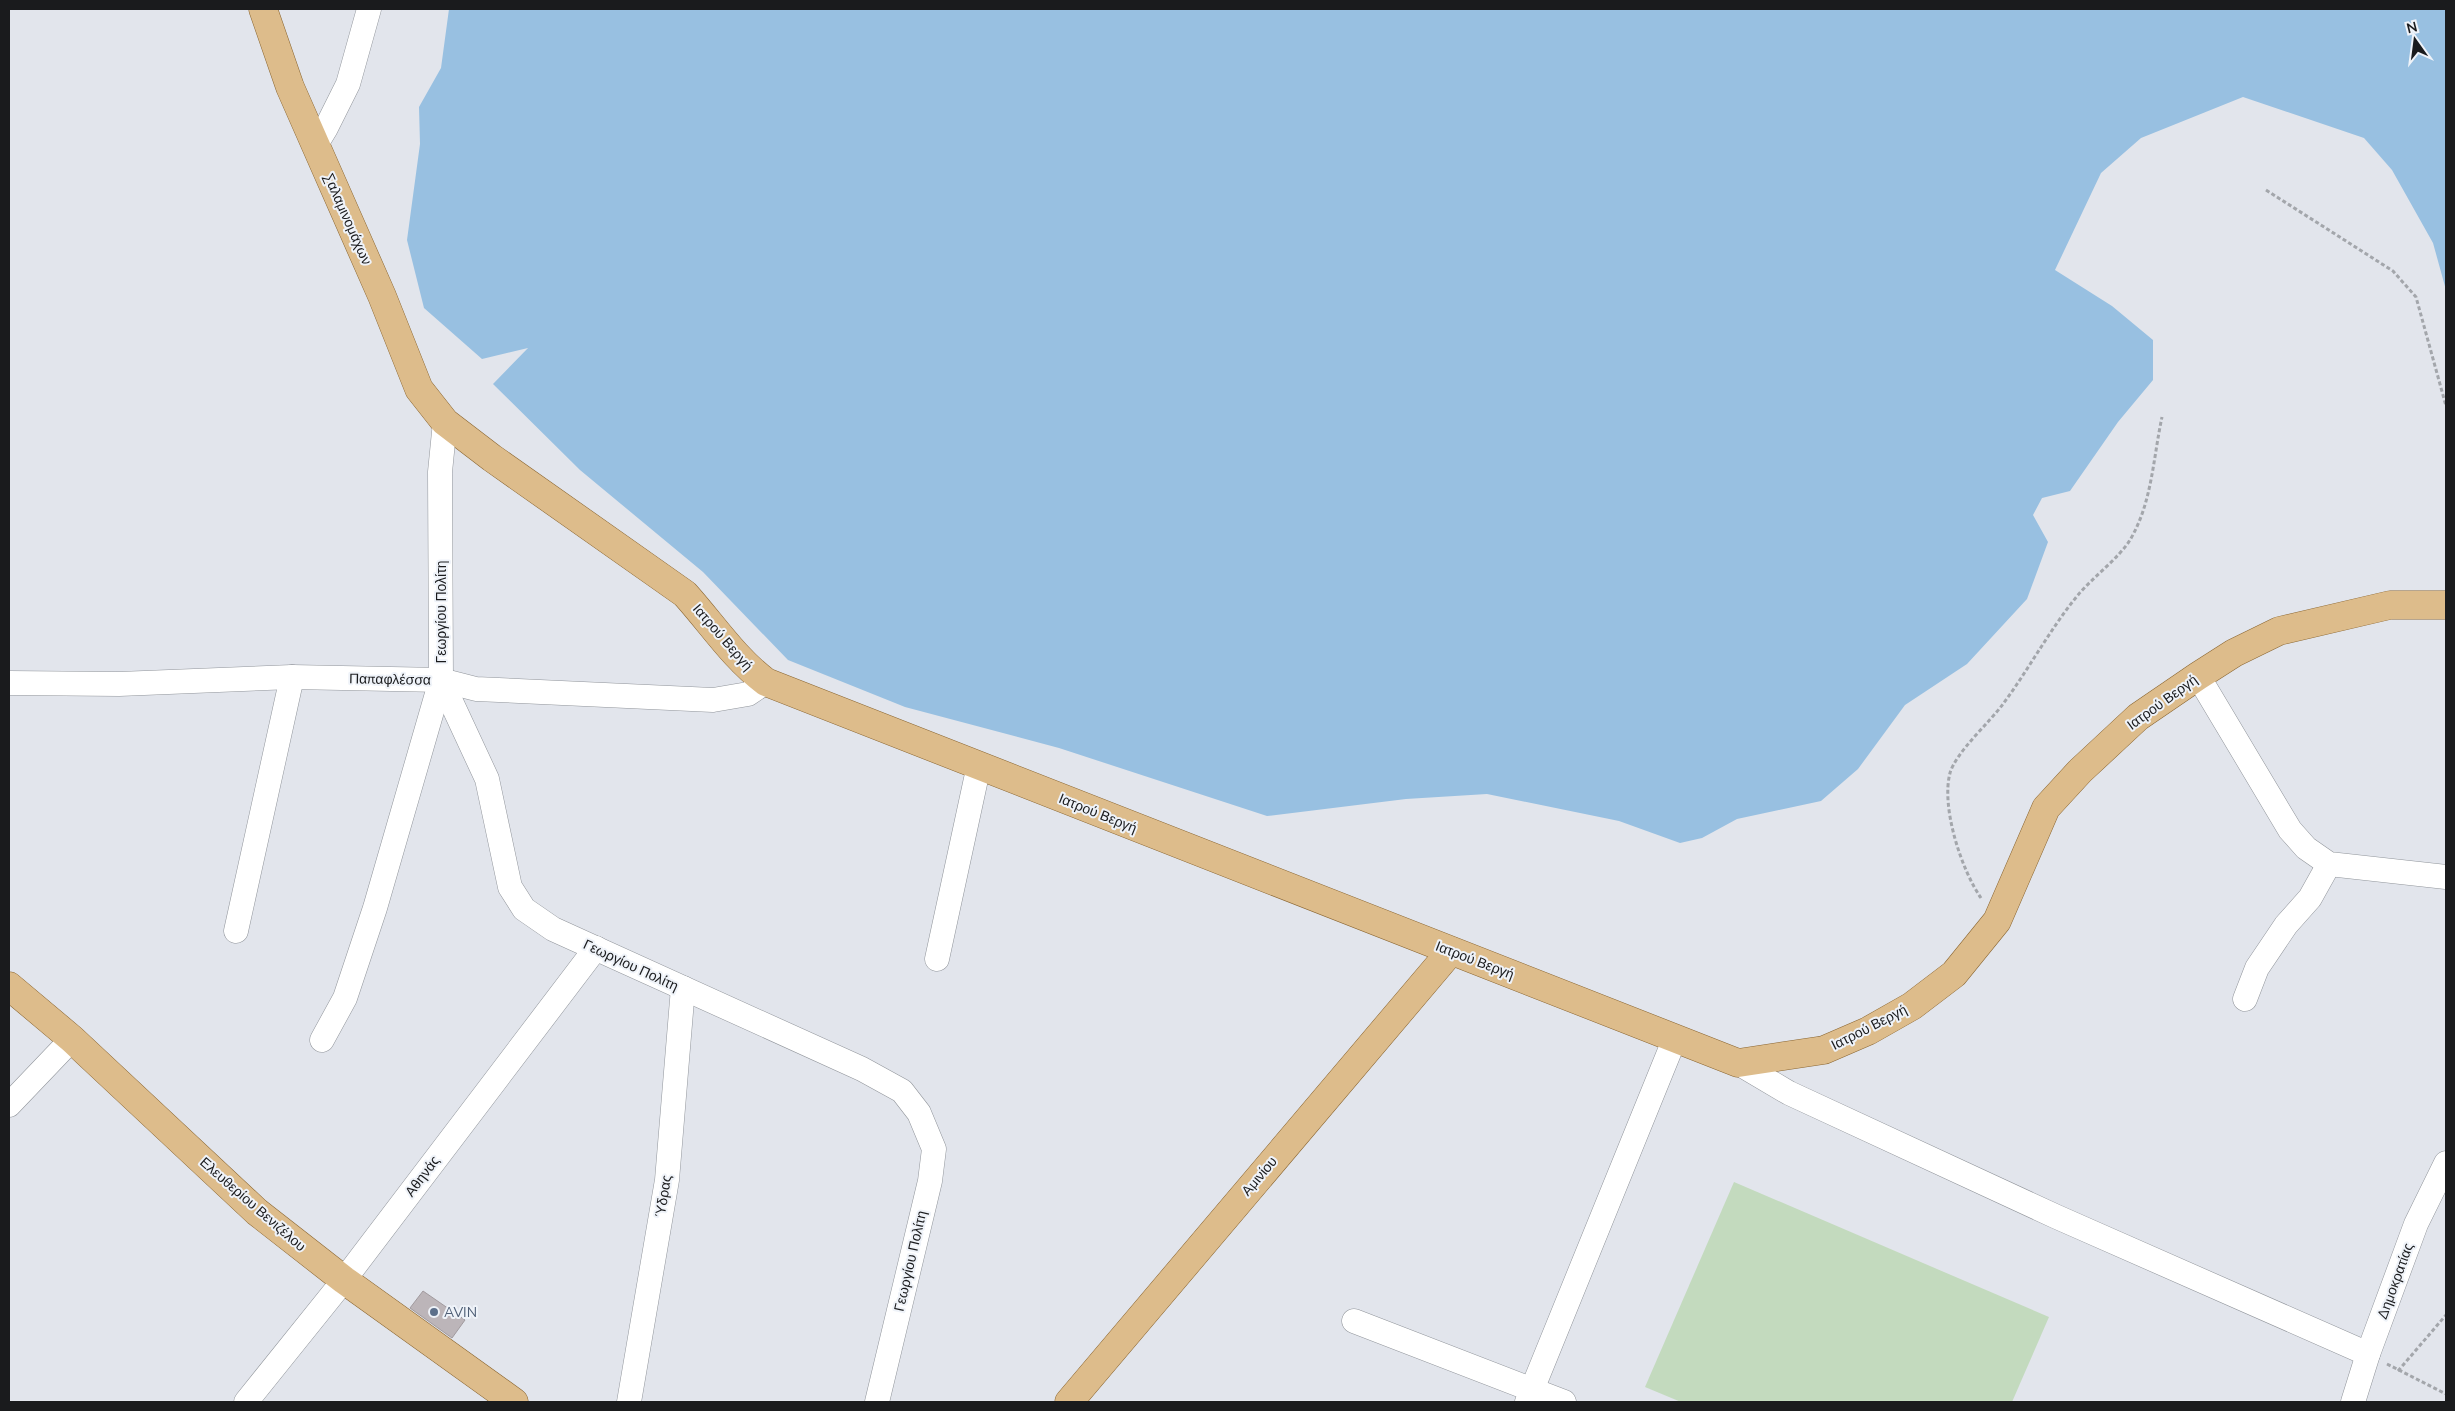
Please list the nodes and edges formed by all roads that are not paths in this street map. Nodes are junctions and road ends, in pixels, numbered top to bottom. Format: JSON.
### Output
{"nodes":[{"id":1,"x":263,"y":9,"type":"edge"},
{"id":2,"x":369,"y":9,"type":"edge"},
{"id":3,"x":315,"y":146,"type":"junction"},
{"id":4,"x":445,"y":422,"type":"junction"},
{"id":5,"x":2446,"y":605,"type":"edge"},
{"id":6,"x":2198,"y":676,"type":"junction"},
{"id":7,"x":292,"y":677,"type":"junction"},
{"id":8,"x":441,"y":680,"type":"junction"},
{"id":9,"x":766,"y":682,"type":"junction"},
{"id":10,"x":9,"y":683,"type":"edge"},
{"id":11,"x":979,"y":765,"type":"junction"},
{"id":12,"x":2329,"y":864,"type":"junction"},
{"id":13,"x":2446,"y":877,"type":"edge"},
{"id":14,"x":236,"y":931,"type":"dead end"},
{"id":15,"x":596,"y":948,"type":"junction"},
{"id":16,"x":1451,"y":951,"type":"junction"},
{"id":17,"x":937,"y":959,"type":"dead end"},
{"id":18,"x":9,"y":986,"type":"edge"},
{"id":19,"x":683,"y":988,"type":"junction"},
{"id":20,"x":2245,"y":999,"type":"dead end"},
{"id":21,"x":1675,"y":1038,"type":"junction"},
{"id":22,"x":72,"y":1039,"type":"junction"},
{"id":23,"x":322,"y":1040,"type":"dead end"},
{"id":24,"x":1738,"y":1063,"type":"junction"},
{"id":25,"x":9,"y":1105,"type":"edge"},
{"id":26,"x":2446,"y":1163,"type":"edge"},
{"id":27,"x":344,"y":1280,"type":"junction"},
{"id":28,"x":1354,"y":1321,"type":"dead end"},
{"id":29,"x":2368,"y":1354,"type":"junction"},
{"id":30,"x":1530,"y":1396,"type":"edge"},
{"id":31,"x":246,"y":1402,"type":"edge"},
{"id":32,"x":514,"y":1402,"type":"edge"},
{"id":33,"x":629,"y":1402,"type":"edge"},
{"id":34,"x":877,"y":1402,"type":"edge"},
{"id":35,"x":1069,"y":1402,"type":"edge"},
{"id":36,"x":1564,"y":1402,"type":"edge"},
{"id":37,"x":2353,"y":1402,"type":"edge"}],
"edges":[{"from":1,"to":3,"type":"main road","name":"Σαλαμινομάχων"},
{"from":2,"to":3,"type":"street"},
{"from":3,"to":4,"type":"main road","name":"Σαλαμινομάχων"},
{"from":4,"to":8,"type":"street","name":"Γεωργίου Πολίτη"},
{"from":4,"to":9,"type":"main road","name":"Ιατρού Βεργή"},
{"from":5,"to":6,"type":"main road","name":"Ιατρού Βεργή"},
{"from":6,"to":12,"type":"street"},
{"from":6,"to":24,"type":"main road","name":"Ιατρού Βεργή"},
{"from":7,"to":8,"type":"street","name":"Παπαφλέσσα"},
{"from":7,"to":10,"type":"street","name":"Παπαφλέσσα"},
{"from":7,"to":14,"type":"street"},
{"from":8,"to":9,"type":"street","name":"Παπαφλέσσα"},
{"from":8,"to":15,"type":"street","name":"Γεωργίου Πολίτη"},
{"from":8,"to":23,"type":"street"},
{"from":9,"to":11,"type":"main road","name":"Ιατρού Βεργή"},
{"from":11,"to":16,"type":"main road","name":"Ιατρού Βεργή"},
{"from":11,"to":17,"type":"street"},
{"from":12,"to":13,"type":"street"},
{"from":12,"to":20,"type":"street"},
{"from":15,"to":19,"type":"street","name":"Γεωργίου Πολίτη"},
{"from":15,"to":27,"type":"street","name":"Αθηνάς"},
{"from":16,"to":21,"type":"main road","name":"Ιατρού Βεργή"},
{"from":16,"to":35,"type":"main road","name":"Αμινίου"},
{"from":18,"to":22,"type":"main road","name":"Ελευθερίου Βενιζέλου"},
{"from":19,"to":33,"type":"street","name":"Ύδρας"},
{"from":19,"to":34,"type":"street","name":"Γεωργίου Πολίτη"},
{"from":21,"to":24,"type":"main road","name":"Ιατρού Βεργή"},
{"from":21,"to":30,"type":"street"},
{"from":22,"to":25,"type":"street"},
{"from":22,"to":27,"type":"main road","name":"Ελευθερίου Βενιζέλου"},
{"from":24,"to":29,"type":"street"},
{"from":26,"to":29,"type":"street","name":"Δημοκρατίας"},
{"from":27,"to":31,"type":"street","name":"Αθηνάς"},
{"from":27,"to":32,"type":"main road","name":"Ελευθερίου Βενιζέλου"},
{"from":28,"to":30,"type":"street"},
{"from":29,"to":37,"type":"street","name":"Δημοκρατίας"},
{"from":30,"to":36,"type":"street"}]}
